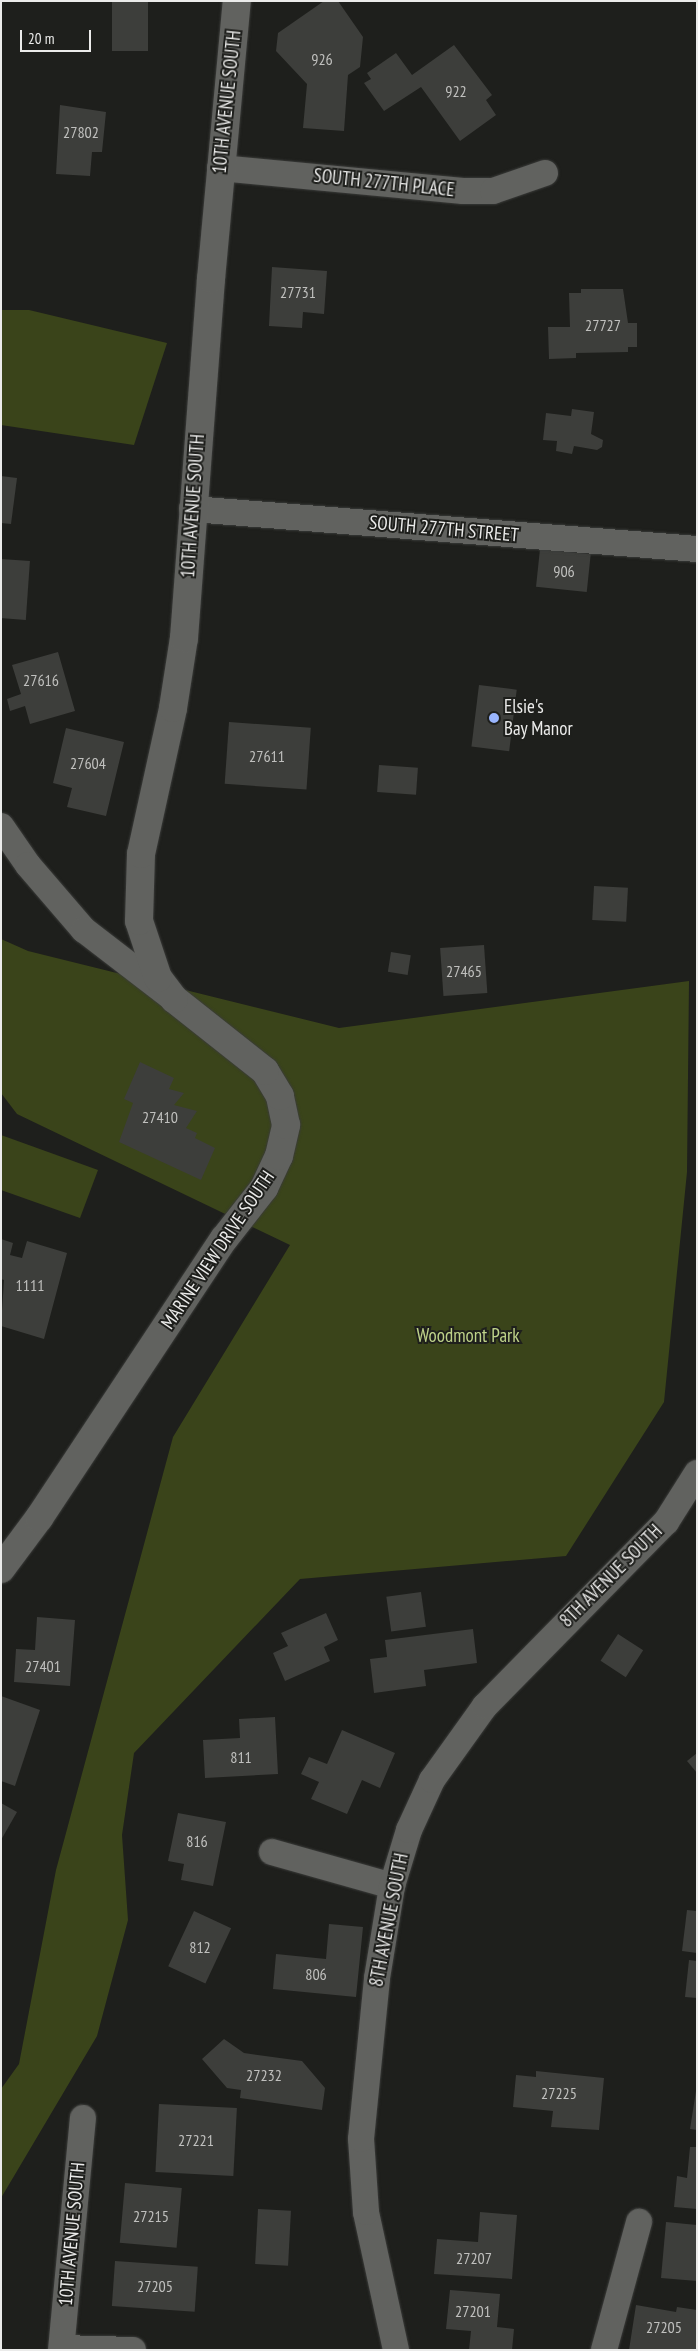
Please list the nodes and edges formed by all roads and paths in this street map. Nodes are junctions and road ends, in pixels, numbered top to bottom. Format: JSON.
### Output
{"nodes":[{"id":1,"x":237,"y":1,"type":"edge"},
{"id":2,"x":220,"y":168,"type":"junction"},
{"id":3,"x":545,"y":173,"type":"dead end"},
{"id":4,"x":192,"y":508,"type":"junction"},
{"id":5,"x":697,"y":549,"type":"edge"},
{"id":6,"x":1,"y":826,"type":"edge"},
{"id":7,"x":174,"y":999,"type":"junction"},
{"id":8,"x":697,"y":1473,"type":"edge"},
{"id":9,"x":1,"y":1569,"type":"edge"},
{"id":10,"x":272,"y":1852,"type":"dead end"},
{"id":11,"x":392,"y":1886,"type":"junction"},
{"id":12,"x":83,"y":2118,"type":"dead end"},
{"id":13,"x":639,"y":2222,"type":"dead end"},
{"id":14,"x":62,"y":2349,"type":"edge"},
{"id":15,"x":133,"y":2350,"type":"edge"},
{"id":16,"x":396,"y":2350,"type":"edge"},
{"id":17,"x":604,"y":2350,"type":"edge"}],
"edges":[{"from":1,"to":2,"type":"main road","name":"10TH AVENUE SOUTH"},
{"from":2,"to":3,"type":"street","name":"SOUTH 277TH PLACE"},
{"from":2,"to":4,"type":"main road","name":"10TH AVENUE SOUTH"},
{"from":4,"to":5,"type":"street","name":"SOUTH 277TH STREET"},
{"from":4,"to":7,"type":"main road","name":"10TH AVENUE SOUTH"},
{"from":6,"to":7,"type":"street","name":"MARINE VIEW DRIVE SOUTH"},
{"from":7,"to":9,"type":"main road","name":"MARINE VIEW DRIVE SOUTH"},
{"from":8,"to":11,"type":"street","name":"8TH AVENUE SOUTH"},
{"from":10,"to":11,"type":"street"},
{"from":11,"to":16,"type":"street","name":"8TH AVENUE SOUTH"},
{"from":12,"to":14,"type":"street","name":"10TH AVENUE SOUTH"},
{"from":13,"to":17,"type":"street"},
{"from":14,"to":15,"type":"street"}]}
